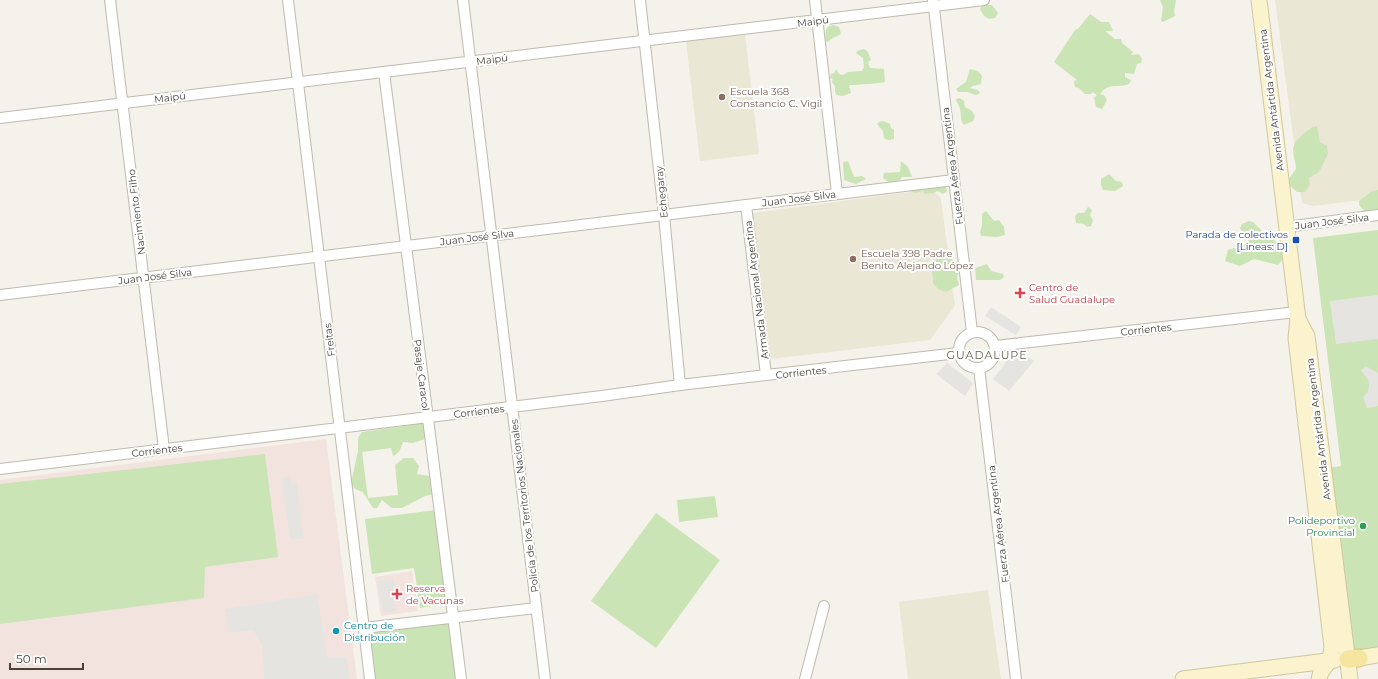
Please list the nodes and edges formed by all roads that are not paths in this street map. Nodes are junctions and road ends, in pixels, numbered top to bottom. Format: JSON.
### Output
{"nodes":[{"id":1,"x":110,"y":0,"type":"edge"},
{"id":2,"x":288,"y":0,"type":"edge"},
{"id":3,"x":463,"y":0,"type":"edge"},
{"id":4,"x":640,"y":0,"type":"edge"},
{"id":5,"x":814,"y":0,"type":"edge"},
{"id":6,"x":984,"y":0,"type":"edge"},
{"id":7,"x":1259,"y":0,"type":"edge"},
{"id":8,"x":933,"y":3,"type":"edge"},
{"id":9,"x":817,"y":20,"type":"junction"},
{"id":10,"x":644,"y":41,"type":"junction"},
{"id":11,"x":471,"y":61,"type":"junction"},
{"id":12,"x":384,"y":72,"type":"junction"},
{"id":13,"x":298,"y":82,"type":"junction"},
{"id":14,"x":123,"y":102,"type":"junction"},
{"id":15,"x":0,"y":118,"type":"edge"},
{"id":16,"x":954,"y":180,"type":"junction"},
{"id":17,"x":837,"y":193,"type":"junction"},
{"id":18,"x":746,"y":205,"type":"junction"},
{"id":19,"x":664,"y":215,"type":"junction"},
{"id":20,"x":1378,"y":215,"type":"edge"},
{"id":21,"x":1286,"y":227,"type":"junction"},
{"id":22,"x":491,"y":236,"type":"junction"},
{"id":23,"x":406,"y":246,"type":"junction"},
{"id":24,"x":319,"y":256,"type":"junction"},
{"id":25,"x":143,"y":277,"type":"junction"},
{"id":26,"x":0,"y":295,"type":"edge"},
{"id":27,"x":1298,"y":316,"type":"junction"},
{"id":28,"x":972,"y":332,"type":"junction"},
{"id":29,"x":995,"y":346,"type":"junction"},
{"id":30,"x":958,"y":354,"type":"junction"},
{"id":31,"x":979,"y":368,"type":"junction"},
{"id":32,"x":766,"y":375,"type":"junction"},
{"id":33,"x":680,"y":385,"type":"junction"},
{"id":34,"x":512,"y":407,"type":"junction"},
{"id":35,"x":428,"y":418,"type":"junction"},
{"id":36,"x":340,"y":428,"type":"junction"},
{"id":37,"x":164,"y":449,"type":"junction"},
{"id":38,"x":0,"y":469,"type":"edge"},
{"id":39,"x":824,"y":606,"type":"dead end"},
{"id":40,"x":536,"y":608,"type":"junction"},
{"id":41,"x":453,"y":618,"type":"junction"},
{"id":42,"x":364,"y":628,"type":"junction"},
{"id":43,"x":1378,"y":655,"type":"edge"},
{"id":44,"x":1354,"y":658,"type":"junction"},
{"id":45,"x":1330,"y":660,"type":"junction"},
{"id":46,"x":1272,"y":668,"type":"junction"},
{"id":47,"x":370,"y":679,"type":"edge"},
{"id":48,"x":460,"y":679,"type":"edge"},
{"id":49,"x":545,"y":679,"type":"edge"},
{"id":50,"x":805,"y":679,"type":"edge"},
{"id":51,"x":1016,"y":679,"type":"edge"},
{"id":52,"x":1183,"y":679,"type":"edge"},
{"id":53,"x":1285,"y":679,"type":"edge"},
{"id":54,"x":1319,"y":679,"type":"edge"},
{"id":55,"x":1350,"y":679,"type":"edge"}],
"edges":[{"from":1,"to":14,"type":"street","name":"Nacimiento Filho"},
{"from":2,"to":13,"type":"street","name":"Freitas"},
{"from":3,"to":11,"type":"street","name":"Policía de los Territorios Nacionales"},
{"from":4,"to":10,"type":"street","name":"Echegaray"},
{"from":5,"to":9,"type":"street"},
{"from":6,"to":8,"type":"street","name":"Maipú"},
{"from":7,"to":21,"type":"main road","name":"Avenida Antártida Argentina"},
{"from":8,"to":9,"type":"street","name":"Maipú"},
{"from":8,"to":16,"type":"street","name":"Fuerza Aérea Argentina"},
{"from":9,"to":10,"type":"street","name":"Maipú"},
{"from":9,"to":17,"type":"street"},
{"from":10,"to":11,"type":"street","name":"Maipú"},
{"from":10,"to":19,"type":"street","name":"Echegaray"},
{"from":11,"to":12,"type":"street","name":"Maipú"},
{"from":11,"to":22,"type":"street","name":"Policía de los Territorios Nacionales"},
{"from":12,"to":13,"type":"street","name":"Maipú"},
{"from":12,"to":23,"type":"street","name":"Pasaje Caracol"},
{"from":13,"to":14,"type":"street","name":"Maipú"},
{"from":13,"to":24,"type":"street","name":"Freitas"},
{"from":14,"to":15,"type":"street","name":"Maipú"},
{"from":14,"to":25,"type":"street","name":"Nacimiento Filho"},
{"from":16,"to":17,"type":"street","name":"Juan José Silva"},
{"from":16,"to":28,"type":"street","name":"Fuerza Aérea Argentina"},
{"from":17,"to":18,"type":"street","name":"Juan José Silva"},
{"from":18,"to":19,"type":"street","name":"Juan José Silva"},
{"from":18,"to":32,"type":"street","name":"Armada Nacional Argentina"},
{"from":19,"to":22,"type":"street","name":"Juan José Silva"},
{"from":19,"to":33,"type":"street","name":"Echegaray"},
{"from":20,"to":21,"type":"street","name":"Juan José Silva"},
{"from":21,"to":27,"type":"main road","name":"Avenida Antártida Argentina"},
{"from":22,"to":23,"type":"street","name":"Juan José Silva"},
{"from":22,"to":34,"type":"street","name":"Policía de los Territorios Nacionales"},
{"from":23,"to":24,"type":"street","name":"Juan José Silva"},
{"from":23,"to":35,"type":"street","name":"Pasaje Caracol"},
{"from":24,"to":25,"type":"street","name":"Juan José Silva"},
{"from":24,"to":36,"type":"street","name":"Freitas"},
{"from":25,"to":26,"type":"street","name":"Juan José Silva"},
{"from":25,"to":37,"type":"street","name":"Nacimiento Filho"},
{"from":27,"to":29,"type":"street","name":"Corrientes"},
{"from":27,"to":44,"type":"main road","name":"Avenida Antártida Argentina"},
{"from":27,"to":45,"type":"main road","name":"Avenida Antártida Argentina"},
{"from":28,"to":29,"type":"street"},
{"from":28,"to":30,"type":"street"},
{"from":29,"to":31,"type":"street"},
{"from":30,"to":31,"type":"street"},
{"from":30,"to":32,"type":"street","name":"Corrientes"},
{"from":31,"to":51,"type":"street","name":"Fuerza Aérea Argentina"},
{"from":32,"to":33,"type":"street","name":"Corrientes"},
{"from":33,"to":34,"type":"street","name":"Corrientes"},
{"from":34,"to":35,"type":"street","name":"Corrientes"},
{"from":34,"to":40,"type":"street","name":"Policía de los Territorios Nacionales"},
{"from":35,"to":36,"type":"street","name":"Corrientes"},
{"from":35,"to":41,"type":"street","name":"Pasaje Caracol"},
{"from":36,"to":37,"type":"street","name":"Corrientes"},
{"from":36,"to":42,"type":"street","name":"Freitas"},
{"from":37,"to":38,"type":"street","name":"Corrientes"},
{"from":39,"to":50,"type":"street"},
{"from":40,"to":41,"type":"street"},
{"from":40,"to":49,"type":"street","name":"Policía de los Territorios Nacionales"},
{"from":41,"to":42,"type":"street"},
{"from":41,"to":48,"type":"street","name":"Pasaje Caracol"},
{"from":42,"to":47,"type":"street","name":"Freitas"},
{"from":43,"to":44,"type":"main road"},
{"from":44,"to":45,"type":"main road"},
{"from":44,"to":55,"type":"main road","name":"Avenida Antártida Argentina"},
{"from":45,"to":46,"type":"main road"},
{"from":45,"to":54,"type":"main road"},
{"from":46,"to":52,"type":"main road"},
{"from":46,"to":53,"type":"main road"}]}
